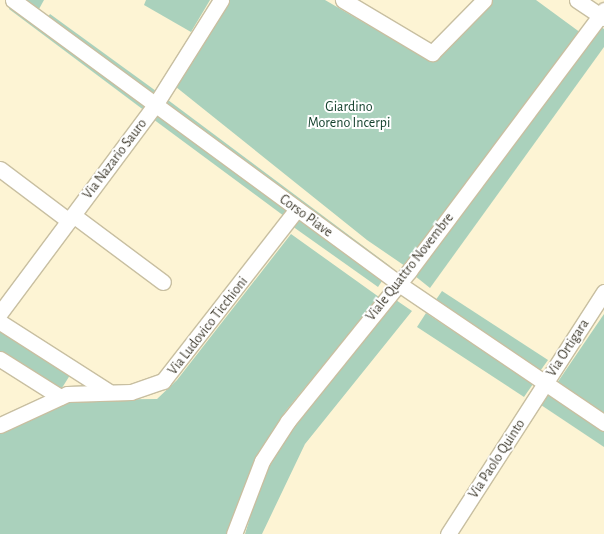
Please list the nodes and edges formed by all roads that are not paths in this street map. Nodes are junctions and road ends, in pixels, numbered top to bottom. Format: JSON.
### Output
{"nodes":[{"id":1,"x":14,"y":0,"type":"edge"},
{"id":2,"x":221,"y":0,"type":"edge"},
{"id":3,"x":343,"y":0,"type":"edge"},
{"id":4,"x":484,"y":0,"type":"edge"},
{"id":5,"x":577,"y":0,"type":"edge"},
{"id":6,"x":603,"y":14,"type":"edge"},
{"id":7,"x":156,"y":105,"type":"junction"},
{"id":8,"x":0,"y":169,"type":"edge"},
{"id":9,"x":297,"y":209,"type":"junction"},
{"id":10,"x":71,"y":218,"type":"junction"},
{"id":11,"x":163,"y":282,"type":"dead end"},
{"id":12,"x":399,"y":284,"type":"junction"},
{"id":13,"x":604,"y":292,"type":"edge"},
{"id":14,"x":0,"y":313,"type":"edge"},
{"id":15,"x":0,"y":322,"type":"edge"},
{"id":16,"x":0,"y":359,"type":"edge"},
{"id":17,"x":545,"y":383,"type":"junction"},
{"id":18,"x":108,"y":391,"type":"junction"},
{"id":19,"x":60,"y":397,"type":"junction"},
{"id":20,"x":604,"y":423,"type":"edge"},
{"id":21,"x":0,"y":425,"type":"edge"},
{"id":22,"x":234,"y":534,"type":"edge"},
{"id":23,"x":448,"y":534,"type":"edge"}],
"edges":[{"from":1,"to":7,"type":"street","name":"Corso Piave"},
{"from":2,"to":7,"type":"street","name":"Via Nazario Sauro"},
{"from":3,"to":4,"type":"street"},
{"from":5,"to":6,"type":"street"},
{"from":6,"to":12,"type":"street","name":"Viale Quattro Novembre"},
{"from":7,"to":9,"type":"street","name":"Corso Piave"},
{"from":7,"to":10,"type":"street","name":"Via Nazario Sauro"},
{"from":8,"to":10,"type":"street"},
{"from":9,"to":12,"type":"street","name":"Corso Piave"},
{"from":9,"to":18,"type":"street","name":"Via Ludovico Ticchioni"},
{"from":10,"to":11,"type":"street"},
{"from":10,"to":14,"type":"street","name":"Via Nazario Sauro"},
{"from":12,"to":17,"type":"street","name":"Corso Piave"},
{"from":12,"to":22,"type":"street","name":"Viale Quattro Novembre"},
{"from":13,"to":17,"type":"street","name":"Via Ortigara"},
{"from":15,"to":18,"type":"street"},
{"from":16,"to":19,"type":"street"},
{"from":17,"to":20,"type":"street","name":"Corso Piave"},
{"from":17,"to":23,"type":"street","name":"Via Paolo Quinto"},
{"from":18,"to":19,"type":"street","name":"Via Ludovico Ticchioni"},
{"from":19,"to":21,"type":"street","name":"Via Ludovico Ticchioni"}]}
